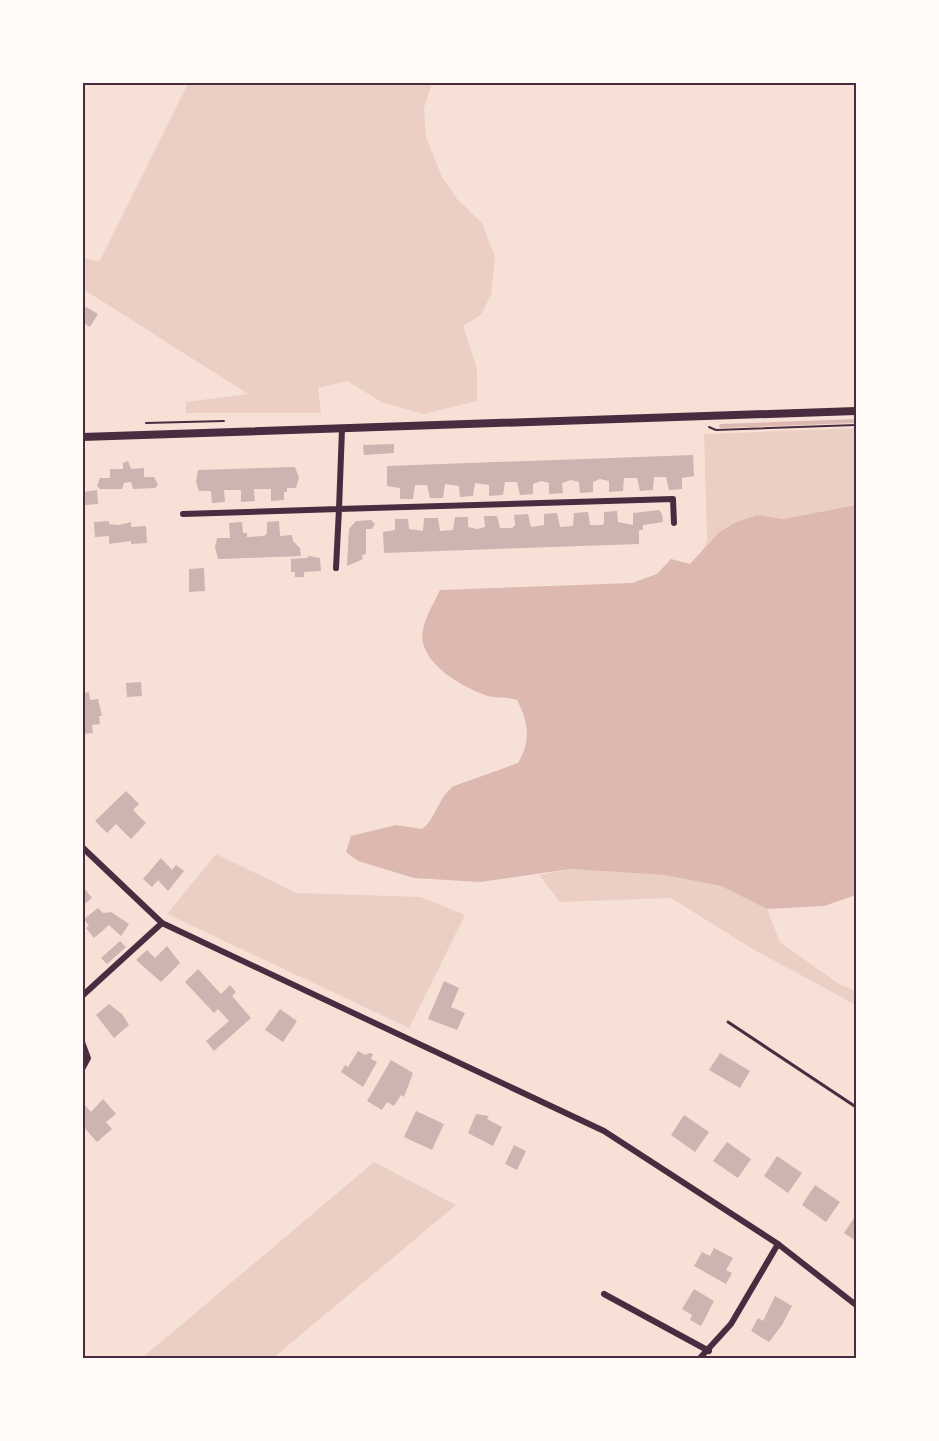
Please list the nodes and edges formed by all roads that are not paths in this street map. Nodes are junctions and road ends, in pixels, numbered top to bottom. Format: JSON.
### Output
{"nodes":[{"id":1,"x":856,"y":411,"type":"edge"},
{"id":2,"x":342,"y":429,"type":"junction"},
{"id":3,"x":82,"y":437,"type":"edge"},
{"id":4,"x":339,"y":509,"type":"junction"},
{"id":5,"x":183,"y":514,"type":"dead end"},
{"id":6,"x":674,"y":523,"type":"dead end"},
{"id":7,"x":336,"y":568,"type":"dead end"},
{"id":8,"x":82,"y":847,"type":"edge"},
{"id":9,"x":162,"y":923,"type":"junction"},
{"id":10,"x":82,"y":996,"type":"edge"},
{"id":11,"x":728,"y":1022,"type":"dead end"},
{"id":12,"x":82,"y":1042,"type":"edge"},
{"id":13,"x":82,"y":1069,"type":"edge"},
{"id":14,"x":856,"y":1107,"type":"edge"},
{"id":15,"x":778,"y":1244,"type":"junction"},
{"id":16,"x":604,"y":1294,"type":"dead end"},
{"id":17,"x":856,"y":1305,"type":"edge"},
{"id":18,"x":709,"y":1351,"type":"junction"},
{"id":19,"x":700,"y":1359,"type":"edge"}],
"edges":[{"from":1,"to":2,"type":"street"},
{"from":2,"to":3,"type":"street"},
{"from":2,"to":4,"type":"street"},
{"from":4,"to":5,"type":"street"},
{"from":4,"to":6,"type":"street"},
{"from":4,"to":7,"type":"street"},
{"from":8,"to":9,"type":"street"},
{"from":9,"to":10,"type":"street"},
{"from":9,"to":15,"type":"street"},
{"from":11,"to":14,"type":"lane"},
{"from":12,"to":13,"type":"street"},
{"from":15,"to":17,"type":"street"},
{"from":15,"to":18,"type":"street"},
{"from":16,"to":18,"type":"street"},
{"from":18,"to":19,"type":"street"}]}
